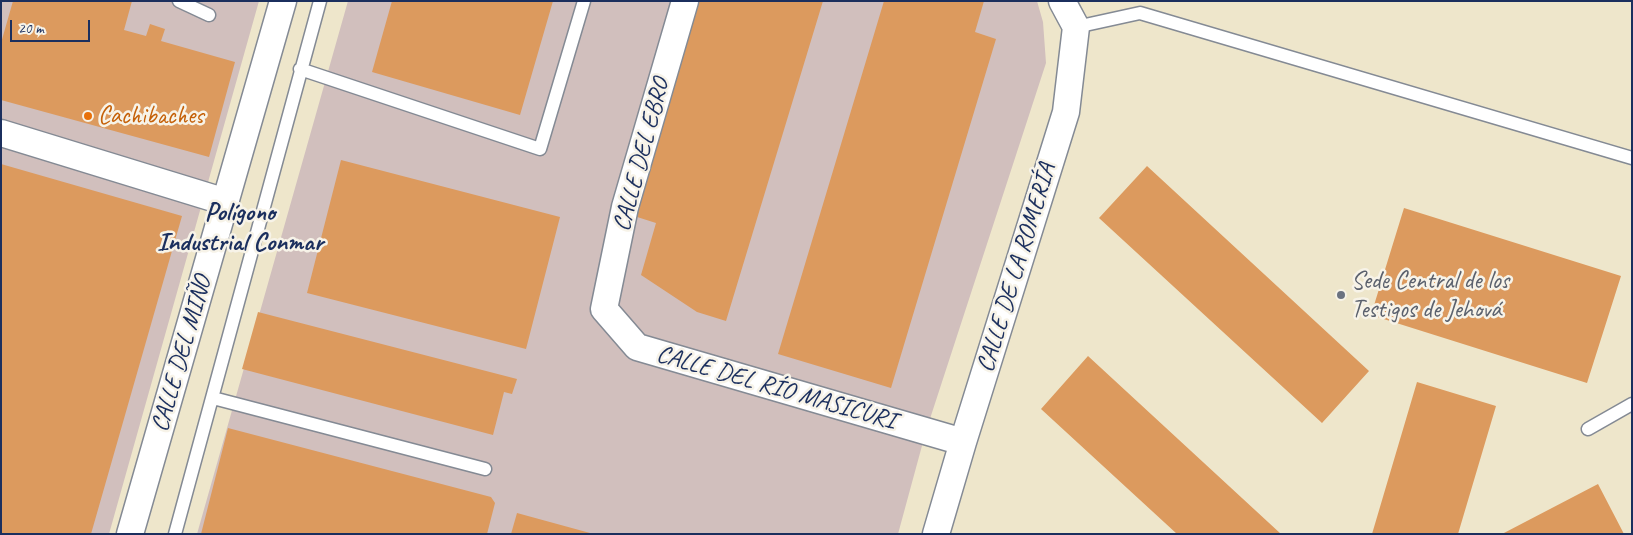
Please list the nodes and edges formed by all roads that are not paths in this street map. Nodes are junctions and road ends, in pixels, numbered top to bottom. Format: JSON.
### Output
{"nodes":[{"id":1,"x":179,"y":1,"type":"edge"},
{"id":2,"x":283,"y":1,"type":"edge"},
{"id":3,"x":320,"y":1,"type":"edge"},
{"id":4,"x":584,"y":1,"type":"edge"},
{"id":5,"x":685,"y":1,"type":"edge"},
{"id":6,"x":1062,"y":1,"type":"edge"},
{"id":7,"x":209,"y":15,"type":"dead end"},
{"id":8,"x":1076,"y":27,"type":"junction"},
{"id":9,"x":300,"y":69,"type":"junction"},
{"id":10,"x":1,"y":133,"type":"edge"},
{"id":11,"x":1632,"y":158,"type":"edge"},
{"id":12,"x":226,"y":202,"type":"junction"},
{"id":13,"x":604,"y":309,"type":"joint"},
{"id":14,"x":213,"y":398,"type":"junction"},
{"id":15,"x":1632,"y":404,"type":"edge"},
{"id":16,"x":1588,"y":429,"type":"dead end"},
{"id":17,"x":963,"y":442,"type":"junction"},
{"id":18,"x":485,"y":469,"type":"dead end"},
{"id":19,"x":130,"y":534,"type":"edge"},
{"id":20,"x":175,"y":534,"type":"edge"},
{"id":21,"x":936,"y":534,"type":"edge"}],
"edges":[{"from":1,"to":7,"type":"lane"},
{"from":2,"to":12,"type":"street","name":"CALLE DEL MIÑO"},
{"from":3,"to":9,"type":"lane"},
{"from":4,"to":9,"type":"lane"},
{"from":5,"to":13,"type":"street","name":"CALLE DEL EBRO"},
{"from":6,"to":8,"type":"street"},
{"from":8,"to":11,"type":"lane"},
{"from":8,"to":17,"type":"street","name":"CALLE DE LA ROMERÍA"},
{"from":9,"to":14,"type":"lane"},
{"from":10,"to":12,"type":"street"},
{"from":12,"to":19,"type":"street","name":"CALLE DEL MIÑO"},
{"from":13,"to":17,"type":"street","name":"CALLE DEL RÍO MASICURI"},
{"from":14,"to":18,"type":"lane"},
{"from":14,"to":20,"type":"lane"},
{"from":15,"to":16,"type":"lane"},
{"from":17,"to":21,"type":"street","name":"CALLE DE LA ROMERÍA"}]}
